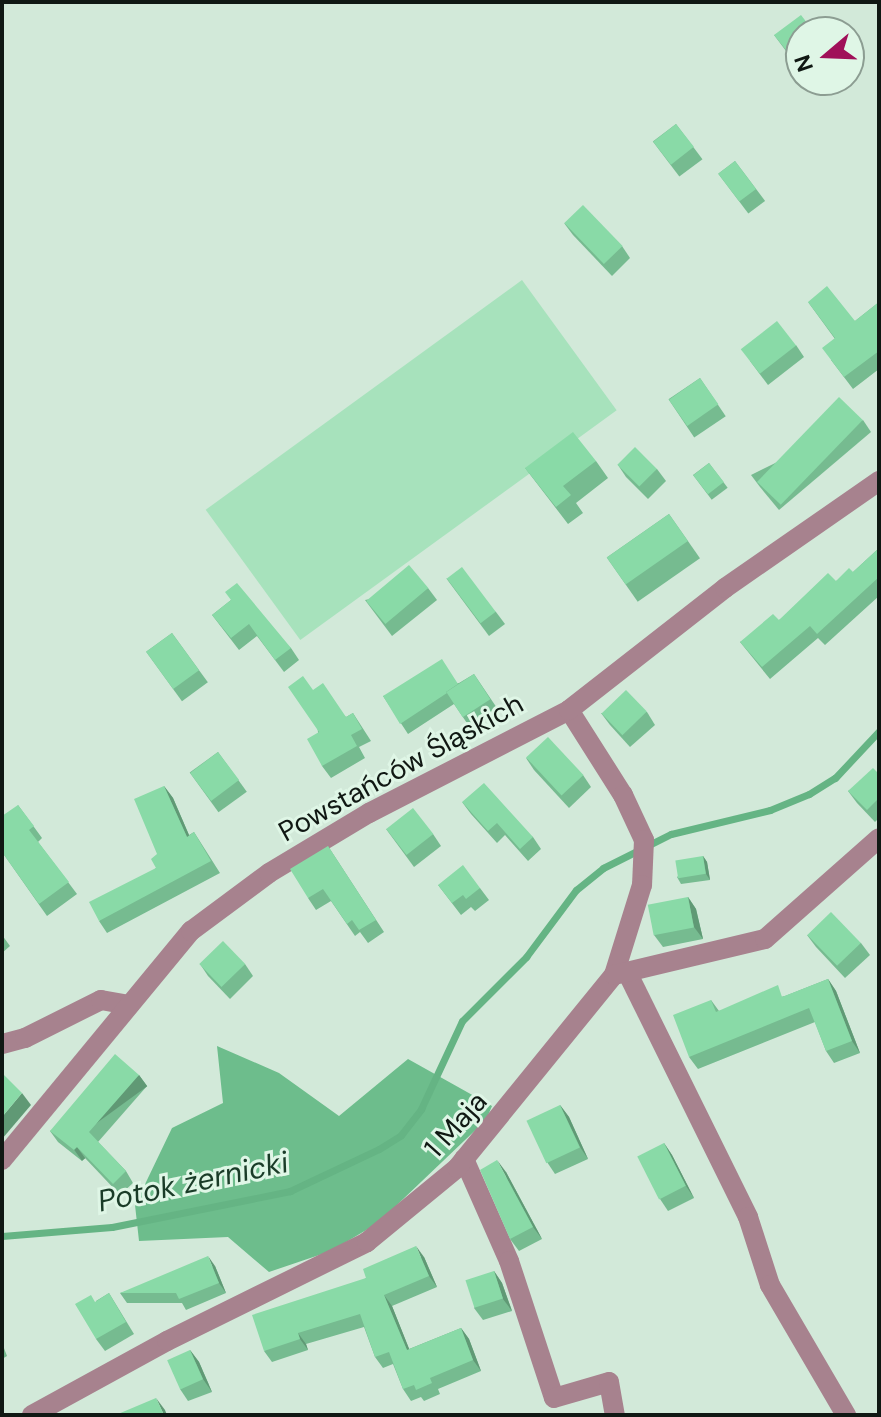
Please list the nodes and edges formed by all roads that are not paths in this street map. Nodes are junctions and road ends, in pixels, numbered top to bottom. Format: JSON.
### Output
{"nodes":[{"id":1,"x":879,"y":481,"type":"edge"},
{"id":2,"x":569,"y":710,"type":"junction"},
{"id":3,"x":879,"y":838,"type":"edge"},
{"id":4,"x":621,"y":975,"type":"junction"},
{"id":5,"x":130,"y":1005,"type":"junction"},
{"id":6,"x":2,"y":1044,"type":"edge"},
{"id":7,"x":464,"y":1159,"type":"junction"},
{"id":8,"x":2,"y":1160,"type":"edge"},
{"id":9,"x":32,"y":1415,"type":"edge"},
{"id":10,"x":615,"y":1415,"type":"edge"},
{"id":11,"x":846,"y":1415,"type":"edge"}],
"edges":[{"from":1,"to":2,"type":"street","name":"Powstańców Śląskich"},
{"from":2,"to":4,"type":"street"},
{"from":2,"to":5,"type":"street","name":"Powstańców Śląskich"},
{"from":3,"to":4,"type":"street"},
{"from":4,"to":7,"type":"street","name":"1 Maja"},
{"from":4,"to":11,"type":"street"},
{"from":5,"to":6,"type":"street"},
{"from":5,"to":8,"type":"street","name":"Powstańców Śląskich"},
{"from":7,"to":9,"type":"street","name":"1 Maja"},
{"from":7,"to":10,"type":"street"}]}
